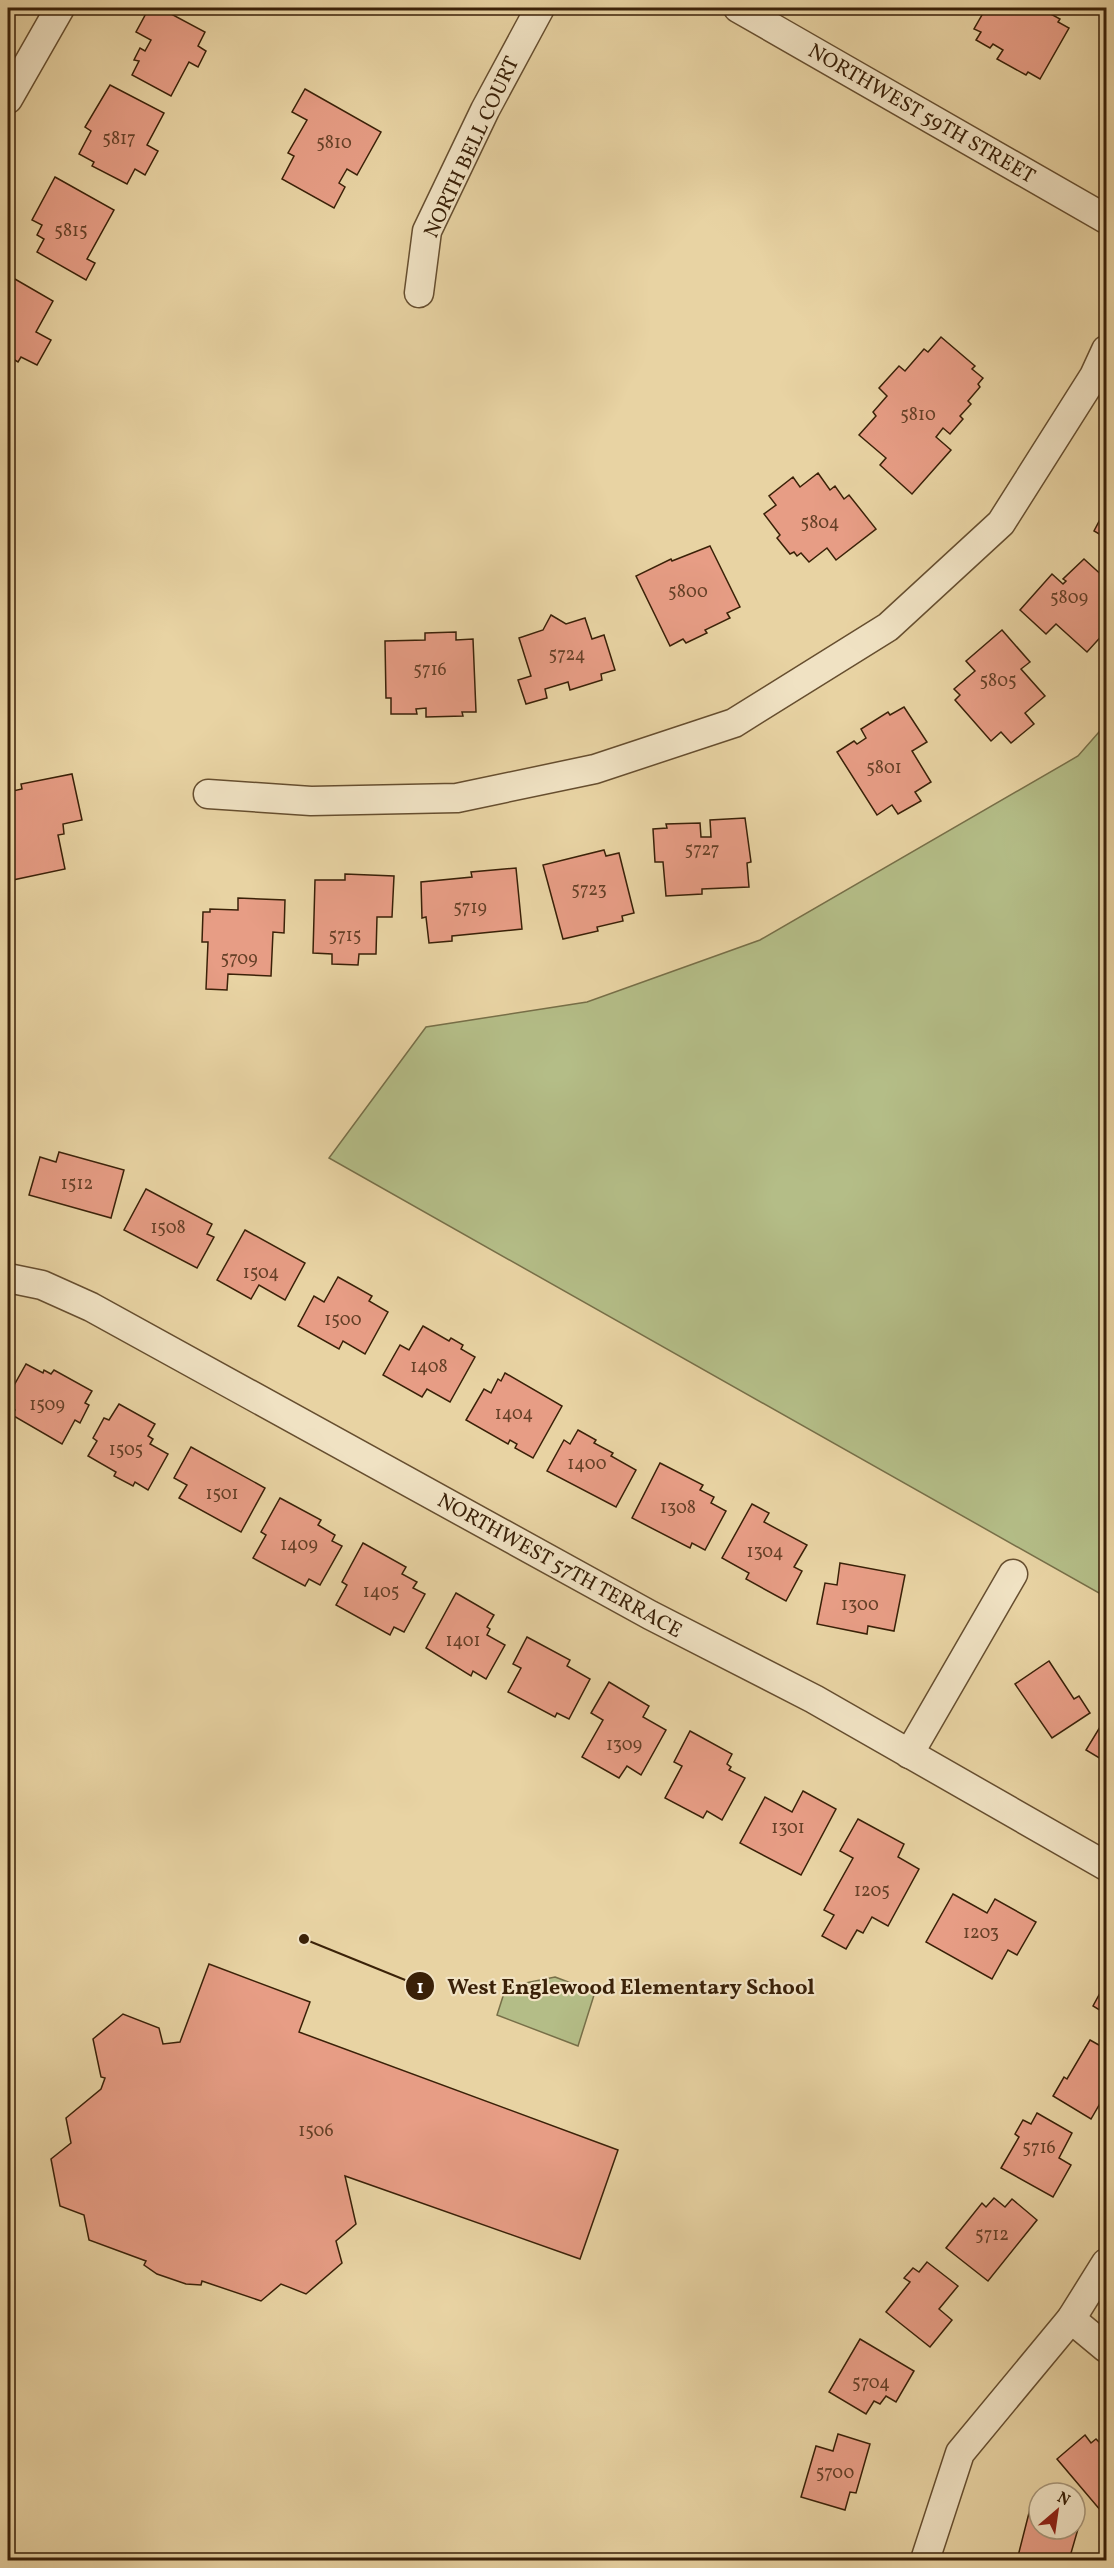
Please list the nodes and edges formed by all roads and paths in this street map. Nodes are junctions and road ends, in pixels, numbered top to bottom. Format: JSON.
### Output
{"nodes":[{"id":1,"x":60,"y":8,"type":"edge"},
{"id":2,"x":540,"y":8,"type":"edge"},
{"id":3,"x":738,"y":8,"type":"edge"},
{"id":4,"x":8,"y":99,"type":"edge"},
{"id":5,"x":1107,"y":219,"type":"edge"},
{"id":6,"x":419,"y":293,"type":"dead end"},
{"id":7,"x":1107,"y":350,"type":"edge"},
{"id":8,"x":208,"y":794,"type":"dead end"},
{"id":9,"x":8,"y":1278,"type":"edge"},
{"id":10,"x":1013,"y":1574,"type":"dead end"},
{"id":11,"x":909,"y":1754,"type":"junction"},
{"id":12,"x":1107,"y":1866,"type":"edge"},
{"id":13,"x":1107,"y":2262,"type":"edge"},
{"id":14,"x":1071,"y":2319,"type":"junction"},
{"id":15,"x":1107,"y":2348,"type":"edge"},
{"id":16,"x":925,"y":2560,"type":"edge"}],
"edges":[{"from":1,"to":4,"type":"street"},
{"from":2,"to":6,"type":"street","name":"NORTH BELL COURT"},
{"from":3,"to":5,"type":"street","name":"NORTHWEST 59TH STREET"},
{"from":7,"to":8,"type":"street"},
{"from":9,"to":11,"type":"street","name":"NORTHWEST 57TH TERRACE"},
{"from":10,"to":11,"type":"street"},
{"from":11,"to":12,"type":"street","name":"NORTHWEST 57TH TERRACE"},
{"from":13,"to":14,"type":"street"},
{"from":14,"to":15,"type":"street"},
{"from":14,"to":16,"type":"street"}]}
